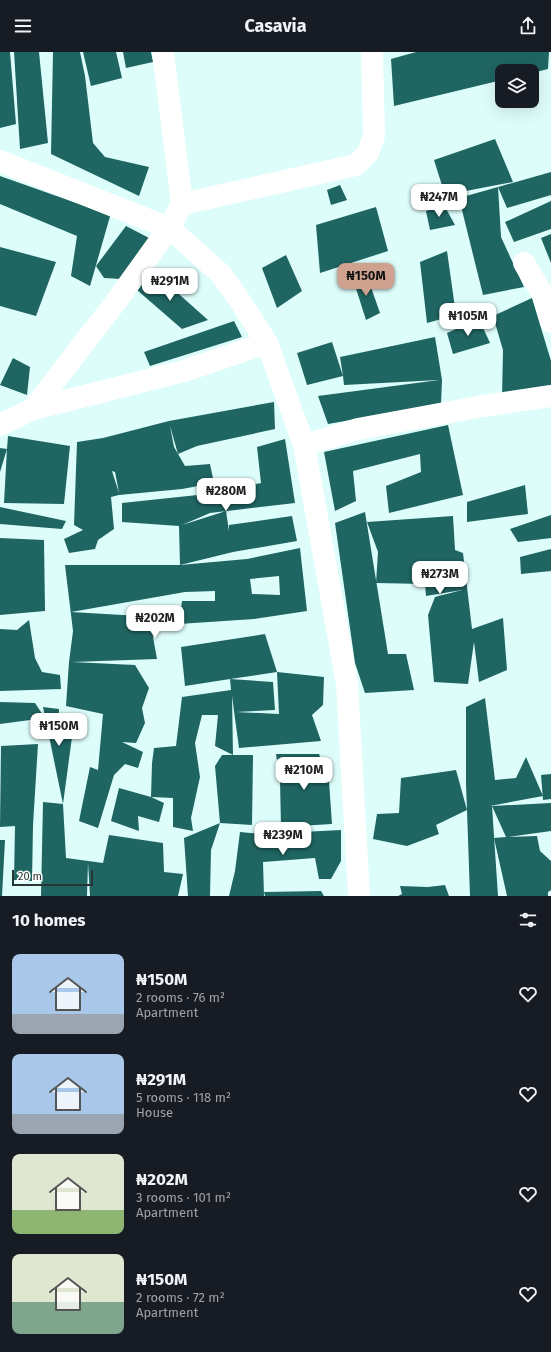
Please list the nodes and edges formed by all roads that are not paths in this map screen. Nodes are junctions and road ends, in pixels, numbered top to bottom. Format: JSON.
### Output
{"nodes":[{"id":1,"x":163,"y":52,"type":"edge"},
{"id":2,"x":372,"y":52,"type":"edge"},
{"id":3,"x":0,"y":161,"type":"edge"},
{"id":4,"x":182,"y":204,"type":"junction"},
{"id":5,"x":169,"y":228,"type":"junction"},
{"id":6,"x":524,"y":263,"type":"dead end"},
{"id":7,"x":551,"y":322,"type":"edge"},
{"id":8,"x":267,"y":343,"type":"junction"},
{"id":9,"x":551,"y":396,"type":"edge"},
{"id":10,"x":33,"y":409,"type":"junction"},
{"id":11,"x":0,"y":425,"type":"edge"},
{"id":12,"x":304,"y":445,"type":"junction"},
{"id":13,"x":359,"y":896,"type":"edge"}],
"edges":[{"from":1,"to":4,"type":"street"},
{"from":2,"to":4,"type":"street"},
{"from":3,"to":5,"type":"street"},
{"from":4,"to":5,"type":"street"},
{"from":5,"to":8,"type":"street"},
{"from":5,"to":10,"type":"street"},
{"from":6,"to":7,"type":"street"},
{"from":8,"to":10,"type":"street"},
{"from":8,"to":12,"type":"street"},
{"from":9,"to":12,"type":"street"},
{"from":10,"to":11,"type":"street"},
{"from":12,"to":13,"type":"street"}]}
